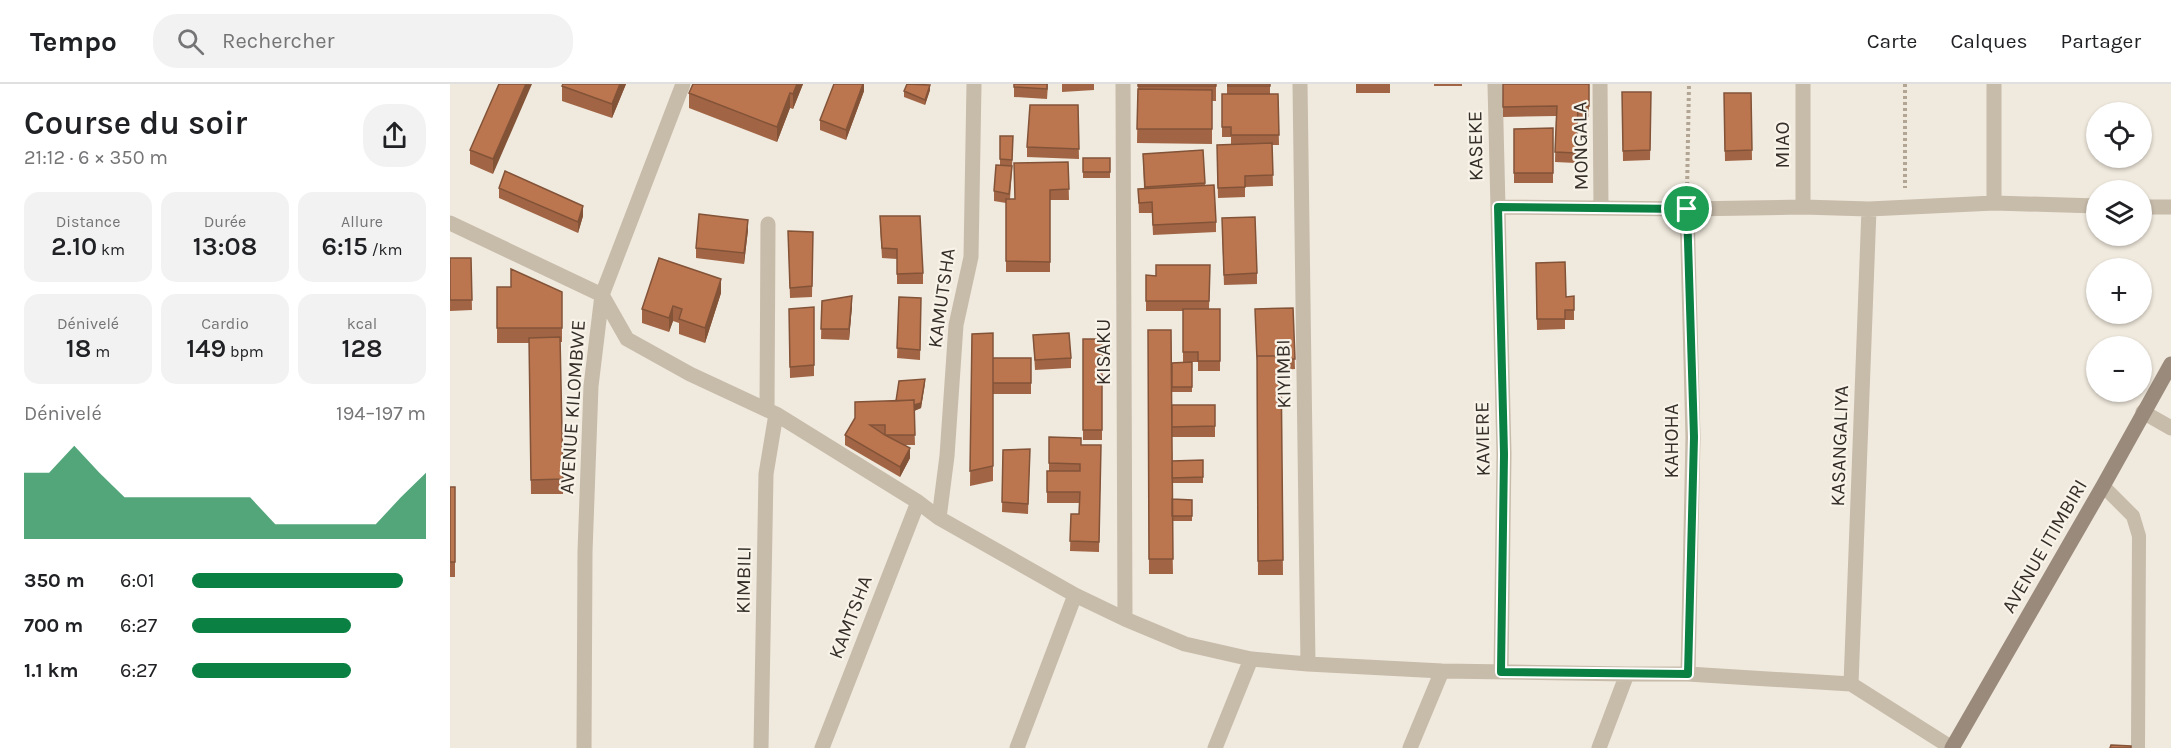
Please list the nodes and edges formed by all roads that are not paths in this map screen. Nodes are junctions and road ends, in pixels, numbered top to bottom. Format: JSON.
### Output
{"nodes":[{"id":1,"x":683,"y":84,"type":"edge"},
{"id":2,"x":974,"y":84,"type":"edge"},
{"id":3,"x":1123,"y":84,"type":"edge"},
{"id":4,"x":1300,"y":84,"type":"edge"},
{"id":5,"x":1495,"y":84,"type":"edge"},
{"id":6,"x":1600,"y":84,"type":"edge"},
{"id":7,"x":1803,"y":84,"type":"edge"},
{"id":8,"x":1994,"y":84,"type":"edge"},
{"id":9,"x":1994,"y":204,"type":"junction"},
{"id":10,"x":2086,"y":206,"type":"edge"},
{"id":11,"x":1498,"y":207,"type":"junction"},
{"id":12,"x":1803,"y":207,"type":"junction"},
{"id":13,"x":2152,"y":207,"type":"edge"},
{"id":14,"x":2171,"y":207,"type":"edge"},
{"id":15,"x":1601,"y":208,"type":"junction"},
{"id":16,"x":1687,"y":209,"type":"junction"},
{"id":17,"x":1869,"y":209,"type":"junction"},
{"id":18,"x":450,"y":223,"type":"edge"},
{"id":19,"x":768,"y":224,"type":"dead end"},
{"id":20,"x":602,"y":295,"type":"junction"},
{"id":21,"x":2171,"y":364,"type":"edge"},
{"id":22,"x":771,"y":412,"type":"junction"},
{"id":23,"x":2144,"y":412,"type":"junction"},
{"id":24,"x":2171,"y":428,"type":"edge"},
{"id":25,"x":2103,"y":486,"type":"junction"},
{"id":26,"x":918,"y":502,"type":"junction"},
{"id":27,"x":939,"y":518,"type":"junction"},
{"id":28,"x":1075,"y":595,"type":"junction"},
{"id":29,"x":1125,"y":619,"type":"junction"},
{"id":30,"x":1251,"y":659,"type":"junction"},
{"id":31,"x":1308,"y":664,"type":"junction"},
{"id":32,"x":1442,"y":671,"type":"junction"},
{"id":33,"x":1501,"y":672,"type":"junction"},
{"id":34,"x":1627,"y":674,"type":"junction"},
{"id":35,"x":1688,"y":674,"type":"junction"},
{"id":36,"x":1851,"y":684,"type":"junction"},
{"id":37,"x":584,"y":748,"type":"edge"},
{"id":38,"x":761,"y":748,"type":"edge"},
{"id":39,"x":822,"y":748,"type":"edge"},
{"id":40,"x":1017,"y":748,"type":"edge"},
{"id":41,"x":1215,"y":748,"type":"edge"},
{"id":42,"x":1410,"y":748,"type":"edge"},
{"id":43,"x":1599,"y":748,"type":"edge"},
{"id":44,"x":1952,"y":748,"type":"edge"},
{"id":45,"x":2139,"y":748,"type":"edge"}],
"edges":[{"from":1,"to":20,"type":"street","name":"AVENUE KILOMBWE"},
{"from":2,"to":27,"type":"street","name":"KAMUTSHA"},
{"from":3,"to":29,"type":"street","name":"KISAKU"},
{"from":4,"to":31,"type":"street","name":"KIYIMBI"},
{"from":5,"to":11,"type":"street","name":"KASEKE"},
{"from":6,"to":15,"type":"street","name":"MONGALA"},
{"from":7,"to":12,"type":"street","name":"MIAO"},
{"from":8,"to":9,"type":"street"},
{"from":9,"to":10,"type":"street"},
{"from":9,"to":17,"type":"street"},
{"from":11,"to":15,"type":"street"},
{"from":11,"to":33,"type":"street","name":"KAVIERE"},
{"from":12,"to":16,"type":"street"},
{"from":12,"to":17,"type":"street"},
{"from":13,"to":14,"type":"street"},
{"from":15,"to":16,"type":"street"},
{"from":16,"to":35,"type":"street","name":"KAHOHA"},
{"from":17,"to":36,"type":"street","name":"KASANGALIYA"},
{"from":18,"to":20,"type":"street"},
{"from":19,"to":22,"type":"street","name":"KIMBILI"},
{"from":20,"to":22,"type":"street"},
{"from":20,"to":37,"type":"street","name":"AVENUE KILOMBWE"},
{"from":21,"to":23,"type":"main road","name":"AVENUE ITIMBIRI"},
{"from":22,"to":26,"type":"street"},
{"from":22,"to":38,"type":"street","name":"KIMBILI"},
{"from":23,"to":24,"type":"street"},
{"from":23,"to":25,"type":"main road","name":"AVENUE ITIMBIRI"},
{"from":25,"to":44,"type":"main road","name":"AVENUE ITIMBIRI"},
{"from":25,"to":45,"type":"lane"},
{"from":26,"to":27,"type":"street"},
{"from":26,"to":39,"type":"street","name":"KAMTSHA"},
{"from":27,"to":28,"type":"street"},
{"from":28,"to":29,"type":"street"},
{"from":28,"to":40,"type":"street"},
{"from":29,"to":30,"type":"street"},
{"from":30,"to":31,"type":"street"},
{"from":30,"to":41,"type":"street"},
{"from":31,"to":32,"type":"street"},
{"from":32,"to":33,"type":"street"},
{"from":32,"to":42,"type":"street"},
{"from":33,"to":34,"type":"street"},
{"from":34,"to":35,"type":"street"},
{"from":34,"to":43,"type":"street"},
{"from":35,"to":36,"type":"street"},
{"from":36,"to":44,"type":"street"}]}
